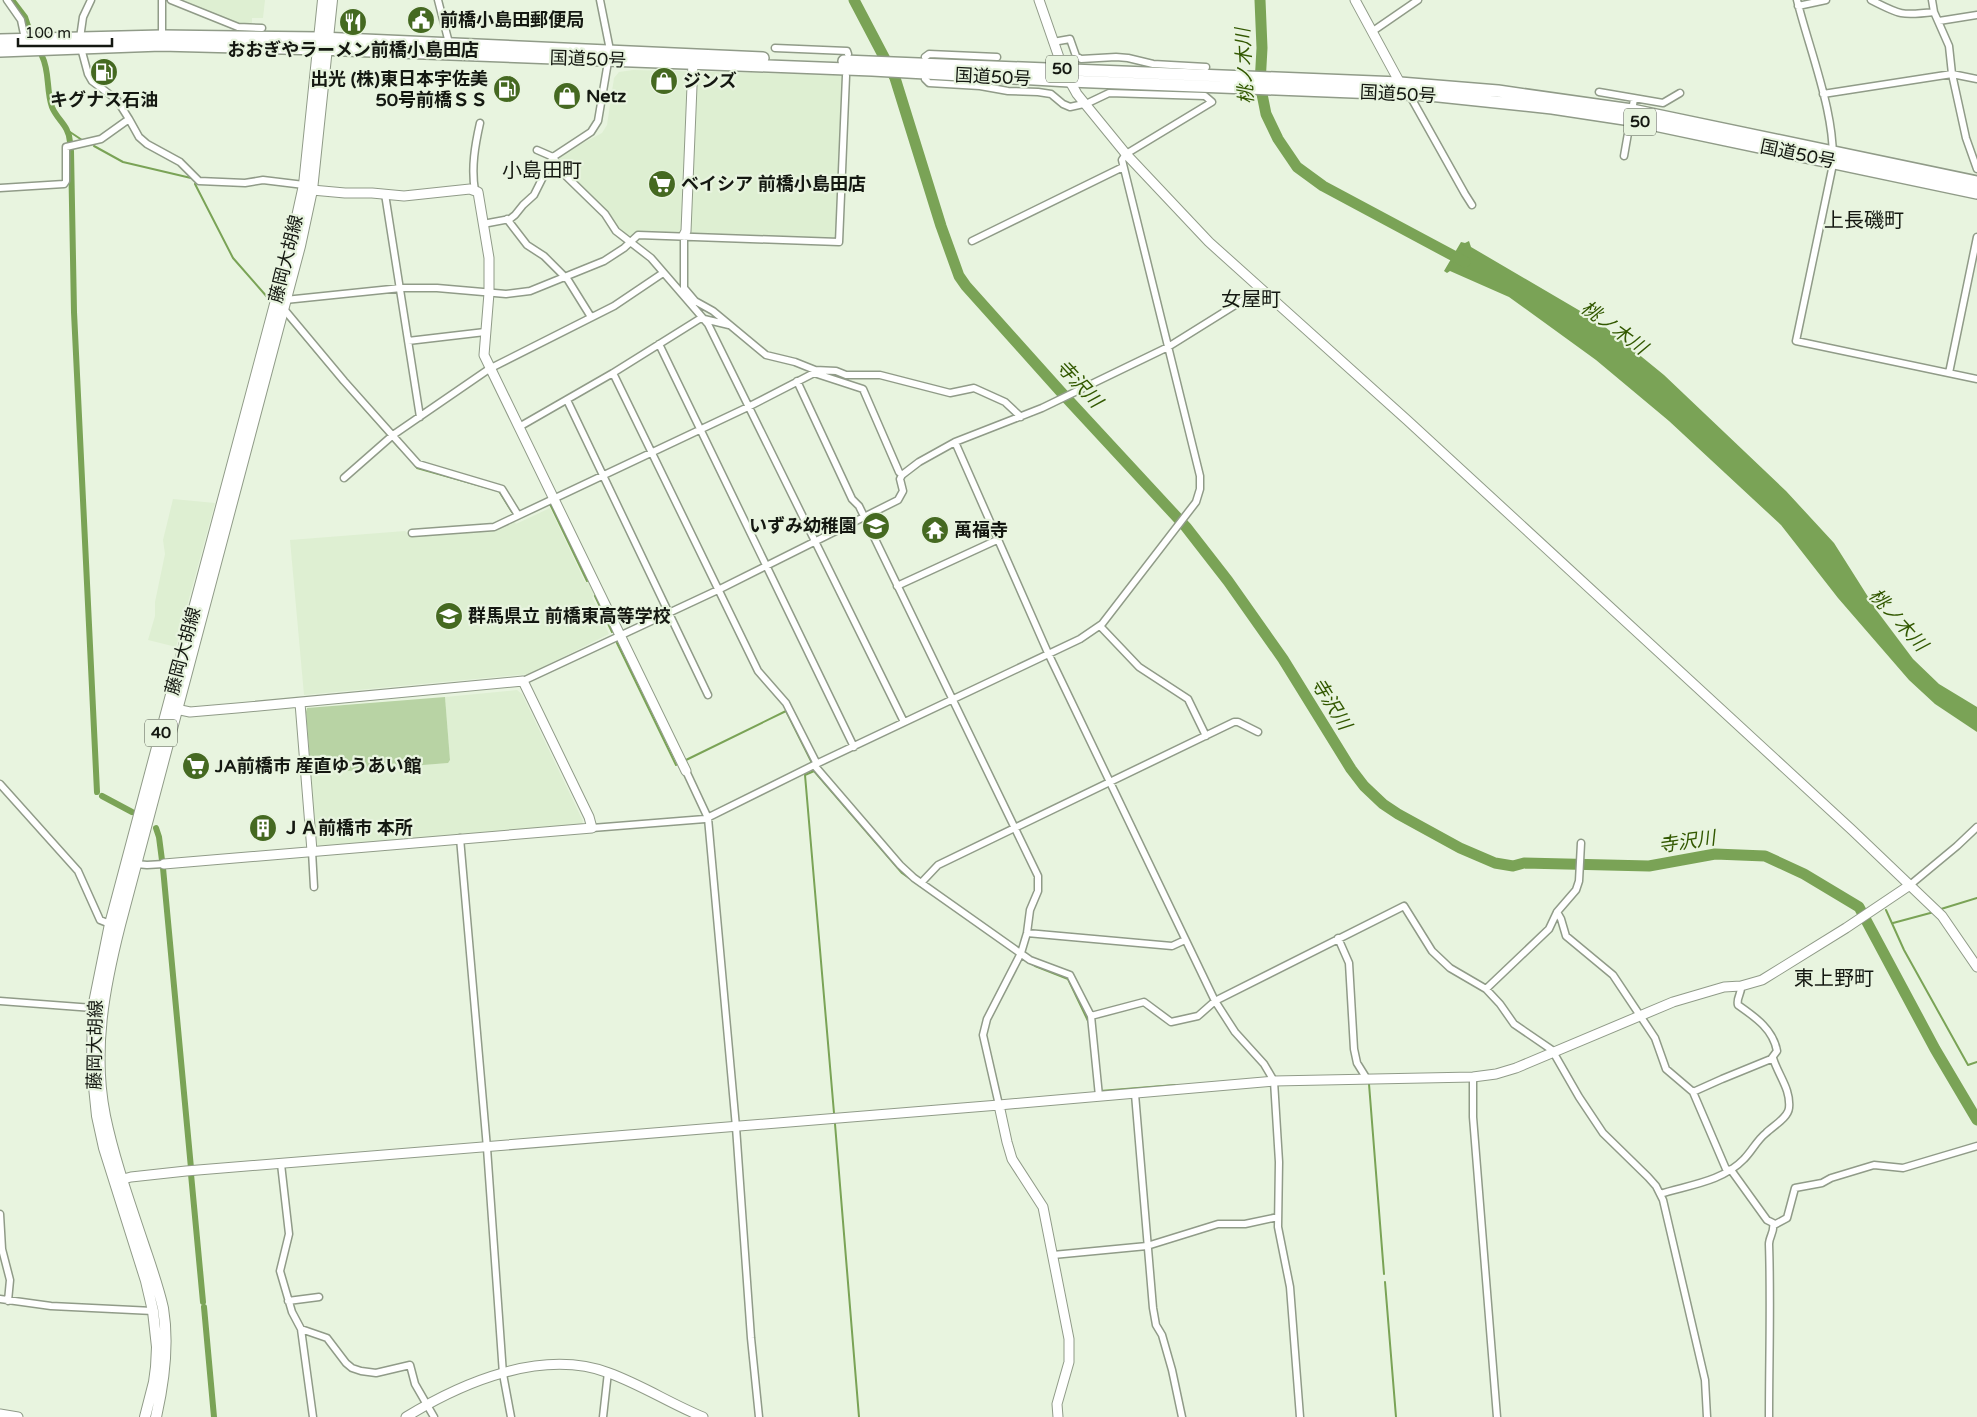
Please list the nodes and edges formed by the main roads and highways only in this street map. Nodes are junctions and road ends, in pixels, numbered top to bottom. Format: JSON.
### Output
{"nodes":[{"id":1,"x":323,"y":0,"type":"edge"},
{"id":2,"x":332,"y":0,"type":"edge"},
{"id":3,"x":0,"y":40,"type":"edge"},
{"id":4,"x":80,"y":43,"type":"junction"},
{"id":5,"x":324,"y":44,"type":"junction"},
{"id":6,"x":0,"y":50,"type":"edge"},
{"id":7,"x":610,"y":55,"type":"junction"},
{"id":8,"x":870,"y":66,"type":"junction"},
{"id":9,"x":900,"y":67,"type":"junction"},
{"id":10,"x":1228,"y":82,"type":"junction"},
{"id":11,"x":1297,"y":85,"type":"junction"},
{"id":12,"x":1632,"y":109,"type":"junction"},
{"id":13,"x":1833,"y":156,"type":"junction"},
{"id":14,"x":1977,"y":182,"type":"edge"},
{"id":15,"x":308,"y":187,"type":"junction"},
{"id":16,"x":1977,"y":193,"type":"edge"},
{"id":17,"x":172,"y":708,"type":"junction"},
{"id":18,"x":117,"y":1180,"type":"junction"},
{"id":19,"x":145,"y":1417,"type":"edge"},
{"id":20,"x":156,"y":1417,"type":"edge"}],
"edges":[{"from":1,"to":5,"type":"main road","name":"藤岡大胡線","number":"40"},
{"from":2,"to":5,"type":"main road","name":"藤岡大胡線","number":"40"},
{"from":3,"to":4,"type":"highway","name":"国道50号","number":"50"},
{"from":4,"to":5,"type":"highway","name":"国道50号","number":"50"},
{"from":4,"to":5,"type":"highway","name":"国道50号","number":"50"},
{"from":4,"to":6,"type":"highway","name":"国道50号","number":"50"},
{"from":5,"to":7,"type":"highway","name":"国道50号","number":"50"},
{"from":5,"to":7,"type":"highway","name":"国道50号","number":"50"},
{"from":5,"to":15,"type":"main road","name":"藤岡大胡線","number":"40"},
{"from":7,"to":8,"type":"highway","name":"国道50号","number":"50"},
{"from":7,"to":8,"type":"highway","name":"国道50号","number":"50"},
{"from":8,"to":9,"type":"highway","name":"国道50号","number":"50"},
{"from":9,"to":10,"type":"highway","name":"国道50号","number":"50"},
{"from":9,"to":10,"type":"highway","name":"国道50号","number":"50"},
{"from":10,"to":11,"type":"highway","name":"国道50号","number":"50"},
{"from":11,"to":12,"type":"highway","name":"国道50号","number":"50"},
{"from":11,"to":12,"type":"highway","name":"国道50号","number":"50"},
{"from":12,"to":13,"type":"highway","name":"国道50号","number":"50"},
{"from":13,"to":14,"type":"highway","name":"国道50号","number":"50"},
{"from":13,"to":16,"type":"highway","name":"国道50号","number":"50"},
{"from":15,"to":17,"type":"main road","name":"藤岡大胡線","number":"40"},
{"from":15,"to":17,"type":"main road","name":"藤岡大胡線","number":"40"},
{"from":17,"to":18,"type":"main road","name":"藤岡大胡線","number":"40"},
{"from":17,"to":18,"type":"main road","name":"藤岡大胡線","number":"40"},
{"from":18,"to":19,"type":"main road","name":"藤岡大胡線","number":"40"},
{"from":18,"to":20,"type":"main road","name":"藤岡大胡線","number":"40"}]}
